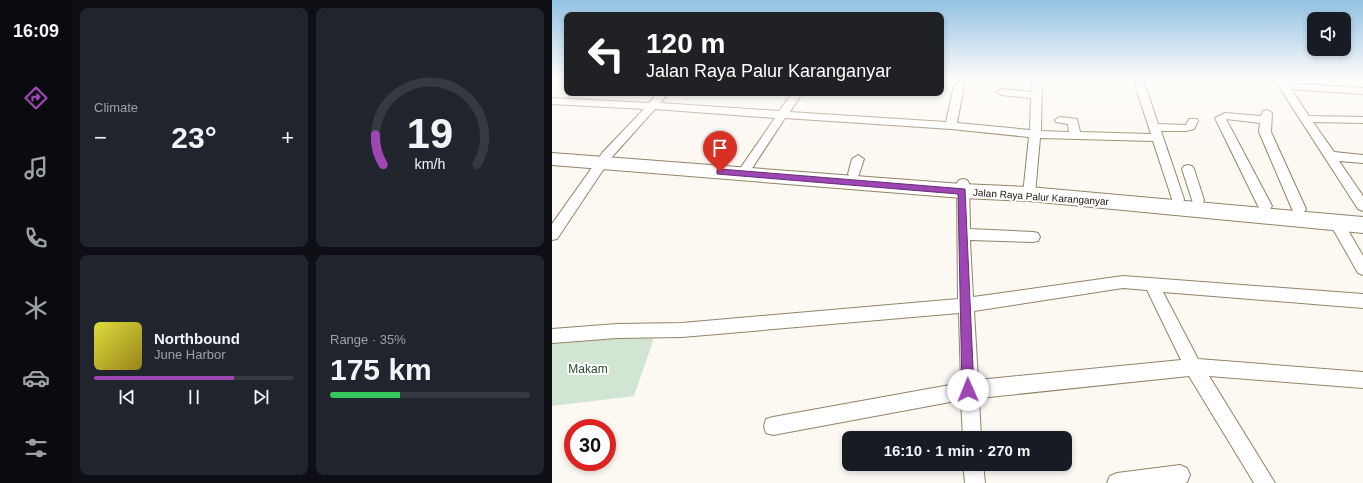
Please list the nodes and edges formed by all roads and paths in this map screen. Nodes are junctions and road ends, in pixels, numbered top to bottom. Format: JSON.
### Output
{"nodes":[{"id":1,"x":560,"y":102,"type":"edge"},
{"id":2,"x":656,"y":102,"type":"edge"},
{"id":3,"x":791,"y":102,"type":"edge"},
{"id":4,"x":956,"y":102,"type":"edge"},
{"id":5,"x":1036,"y":102,"type":"edge"},
{"id":6,"x":1146,"y":102,"type":"edge"},
{"id":7,"x":1294,"y":102,"type":"edge"},
{"id":8,"x":581,"y":103,"type":"joint"},
{"id":9,"x":652,"y":106,"type":"junction"},
{"id":10,"x":781,"y":116,"type":"junction"},
{"id":11,"x":1060,"y":120,"type":"dead end"},
{"id":12,"x":1306,"y":120,"type":"junction"},
{"id":13,"x":1363,"y":120,"type":"edge"},
{"id":14,"x":1194,"y":121,"type":"dead end"},
{"id":15,"x":951,"y":126,"type":"junction"},
{"id":16,"x":1154,"y":127,"type":"junction"},
{"id":17,"x":1035,"y":134,"type":"junction"},
{"id":18,"x":1075,"y":135,"type":"junction"},
{"id":19,"x":1158,"y":138,"type":"junction"},
{"id":20,"x":552,"y":151,"type":"edge"},
{"id":21,"x":1330,"y":156,"type":"junction"},
{"id":22,"x":552,"y":159,"type":"edge"},
{"id":23,"x":1363,"y":159,"type":"edge"},
{"id":24,"x":600,"y":165,"type":"junction"},
{"id":25,"x":746,"y":169,"type":"junction"},
{"id":26,"x":1188,"y":169,"type":"dead end"},
{"id":27,"x":1029,"y":191,"type":"junction"},
{"id":28,"x":962,"y":193,"type":"junction"},
{"id":29,"x":1178,"y":199,"type":"junction"},
{"id":30,"x":1198,"y":200,"type":"junction"},
{"id":31,"x":1363,"y":206,"type":"edge"},
{"id":32,"x":1267,"y":211,"type":"junction"},
{"id":33,"x":1301,"y":214,"type":"junction"},
{"id":34,"x":1363,"y":214,"type":"edge"},
{"id":35,"x":1336,"y":224,"type":"junction"},
{"id":36,"x":1363,"y":225,"type":"edge"},
{"id":37,"x":963,"y":234,"type":"junction"},
{"id":38,"x":552,"y":235,"type":"edge"},
{"id":39,"x":1033,"y":237,"type":"dead end"},
{"id":40,"x":1363,"y":269,"type":"edge"},
{"id":41,"x":1152,"y":284,"type":"junction"},
{"id":42,"x":1363,"y":301,"type":"edge"},
{"id":43,"x":967,"y":306,"type":"junction"},
{"id":44,"x":552,"y":336,"type":"edge"},
{"id":45,"x":1193,"y":367,"type":"junction"},
{"id":46,"x":1363,"y":380,"type":"edge"},
{"id":47,"x":968,"y":390,"type":"junction"},
{"id":48,"x":773,"y":426,"type":"dead end"},
{"id":49,"x":971,"y":431,"type":"edge"},
{"id":50,"x":974,"y":471,"type":"edge"},
{"id":51,"x":1180,"y":475,"type":"dead end"},
{"id":52,"x":975,"y":483,"type":"edge"},
{"id":53,"x":1117,"y":483,"type":"edge"},
{"id":54,"x":1265,"y":483,"type":"edge"}],
"edges":[{"from":1,"to":8,"type":"street"},
{"from":2,"to":9,"type":"street"},
{"from":3,"to":10,"type":"street"},
{"from":4,"to":15,"type":"street"},
{"from":5,"to":17,"type":"street"},
{"from":6,"to":16,"type":"street"},
{"from":7,"to":12,"type":"street"},
{"from":8,"to":9,"type":"street"},
{"from":9,"to":10,"type":"street"},
{"from":9,"to":24,"type":"street"},
{"from":10,"to":15,"type":"street"},
{"from":10,"to":25,"type":"street"},
{"from":11,"to":18,"type":"street"},
{"from":12,"to":13,"type":"street"},
{"from":12,"to":21,"type":"street"},
{"from":14,"to":16,"type":"street"},
{"from":15,"to":17,"type":"street"},
{"from":16,"to":19,"type":"street"},
{"from":17,"to":18,"type":"street"},
{"from":17,"to":27,"type":"street"},
{"from":18,"to":19,"type":"street"},
{"from":19,"to":29,"type":"street"},
{"from":20,"to":24,"type":"main road","name":"Jalan Raya Palur Karanganyar"},
{"from":21,"to":23,"type":"street"},
{"from":21,"to":31,"type":"street"},
{"from":22,"to":24,"type":"main road","name":"Jalan Raya Palur Karanganyar"},
{"from":24,"to":25,"type":"main road","name":"Jalan Raya Palur Karanganyar"},
{"from":24,"to":38,"type":"street"},
{"from":25,"to":28,"type":"main road","name":"Jalan Raya Palur Karanganyar"},
{"from":25,"to":28,"type":"main road","name":"Jalan Raya Palur Karanganyar"},
{"from":26,"to":30,"type":"street"},
{"from":27,"to":28,"type":"main road","name":"Jalan Raya Palur Karanganyar"},
{"from":27,"to":29,"type":"main road","name":"Jalan Raya Palur Karanganyar"},
{"from":27,"to":32,"type":"main road","name":"Jalan Raya Palur Karanganyar"},
{"from":28,"to":37,"type":"street"},
{"from":29,"to":30,"type":"main road","name":"Jalan Raya Palur Karanganyar"},
{"from":30,"to":32,"type":"main road","name":"Jalan Raya Palur Karanganyar"},
{"from":32,"to":33,"type":"main road","name":"Jalan Raya Palur Karanganyar"},
{"from":32,"to":33,"type":"street"},
{"from":33,"to":35,"type":"main road","name":"Jalan Raya Palur Karanganyar"},
{"from":34,"to":35,"type":"main road","name":"Jalan Raya Palur Karanganyar"},
{"from":35,"to":36,"type":"main road","name":"Jalan Raya Palur Karanganyar"},
{"from":35,"to":40,"type":"street"},
{"from":37,"to":39,"type":"street"},
{"from":37,"to":43,"type":"street"},
{"from":41,"to":42,"type":"street"},
{"from":41,"to":43,"type":"street"},
{"from":41,"to":45,"type":"street"},
{"from":43,"to":44,"type":"street"},
{"from":43,"to":47,"type":"street"},
{"from":45,"to":46,"type":"street"},
{"from":45,"to":47,"type":"street"},
{"from":45,"to":54,"type":"street"},
{"from":47,"to":48,"type":"street"},
{"from":47,"to":49,"type":"street"},
{"from":50,"to":52,"type":"street"},
{"from":51,"to":53,"type":"street"}]}
